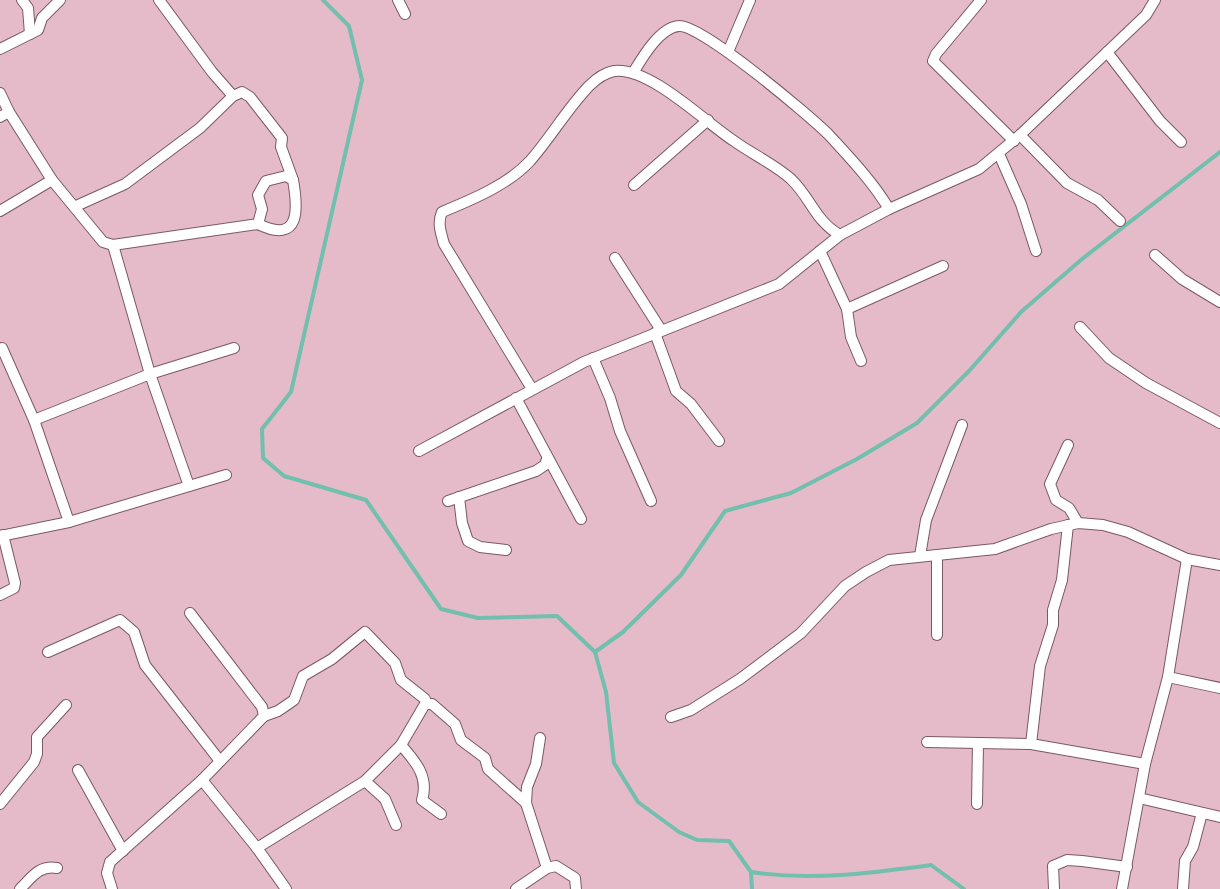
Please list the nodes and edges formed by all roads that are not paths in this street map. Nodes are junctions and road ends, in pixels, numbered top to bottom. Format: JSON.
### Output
{"nodes":[{"id":1,"x":22,"y":0,"type":"edge"},
{"id":2,"x":60,"y":0,"type":"edge"},
{"id":3,"x":159,"y":0,"type":"edge"},
{"id":4,"x":398,"y":0,"type":"edge"},
{"id":5,"x":750,"y":0,"type":"edge"},
{"id":6,"x":981,"y":0,"type":"edge"},
{"id":7,"x":1155,"y":0,"type":"edge"},
{"id":8,"x":404,"y":14,"type":"dead end"},
{"id":9,"x":30,"y":34,"type":"junction"},
{"id":10,"x":0,"y":49,"type":"edge"},
{"id":11,"x":728,"y":52,"type":"junction"},
{"id":12,"x":1107,"y":52,"type":"junction"},
{"id":13,"x":633,"y":73,"type":"junction"},
{"id":14,"x":0,"y":93,"type":"edge"},
{"id":15,"x":233,"y":96,"type":"junction"},
{"id":16,"x":5,"y":115,"type":"edge"},
{"id":17,"x":708,"y":120,"type":"junction"},
{"id":18,"x":1017,"y":138,"type":"junction"},
{"id":19,"x":1180,"y":142,"type":"dead end"},
{"id":20,"x":998,"y":154,"type":"junction"},
{"id":21,"x":52,"y":180,"type":"junction"},
{"id":22,"x":293,"y":180,"type":"junction"},
{"id":23,"x":634,"y":185,"type":"dead end"},
{"id":24,"x":76,"y":206,"type":"junction"},
{"id":25,"x":889,"y":208,"type":"junction"},
{"id":26,"x":0,"y":211,"type":"edge"},
{"id":27,"x":1120,"y":221,"type":"dead end"},
{"id":28,"x":258,"y":224,"type":"junction"},
{"id":29,"x":840,"y":236,"type":"junction"},
{"id":30,"x":114,"y":245,"type":"junction"},
{"id":31,"x":820,"y":251,"type":"junction"},
{"id":32,"x":1036,"y":251,"type":"dead end"},
{"id":33,"x":1155,"y":255,"type":"dead end"},
{"id":34,"x":615,"y":258,"type":"dead end"},
{"id":35,"x":943,"y":266,"type":"dead end"},
{"id":36,"x":1220,"y":302,"type":"edge"},
{"id":37,"x":847,"y":309,"type":"junction"},
{"id":38,"x":1080,"y":326,"type":"dead end"},
{"id":39,"x":658,"y":331,"type":"junction"},
{"id":40,"x":2,"y":348,"type":"dead end"},
{"id":41,"x":234,"y":348,"type":"dead end"},
{"id":42,"x":593,"y":358,"type":"junction"},
{"id":43,"x":862,"y":361,"type":"dead end"},
{"id":44,"x":150,"y":374,"type":"junction"},
{"id":45,"x":532,"y":389,"type":"junction"},
{"id":46,"x":516,"y":398,"type":"junction"},
{"id":47,"x":34,"y":420,"type":"junction"},
{"id":48,"x":1220,"y":423,"type":"edge"},
{"id":49,"x":962,"y":425,"type":"dead end"},
{"id":50,"x":720,"y":441,"type":"dead end"},
{"id":51,"x":1068,"y":446,"type":"dead end"},
{"id":52,"x":419,"y":451,"type":"dead end"},
{"id":53,"x":547,"y":459,"type":"junction"},
{"id":54,"x":226,"y":475,"type":"dead end"},
{"id":55,"x":188,"y":486,"type":"junction"},
{"id":56,"x":459,"y":497,"type":"junction"},
{"id":57,"x":448,"y":501,"type":"dead end"},
{"id":58,"x":651,"y":501,"type":"dead end"},
{"id":59,"x":581,"y":519,"type":"dead end"},
{"id":60,"x":69,"y":522,"type":"junction"},
{"id":61,"x":1073,"y":524,"type":"junction"},
{"id":62,"x":1,"y":536,"type":"edge"},
{"id":63,"x":506,"y":550,"type":"dead end"},
{"id":64,"x":937,"y":555,"type":"junction"},
{"id":65,"x":920,"y":556,"type":"junction"},
{"id":66,"x":1187,"y":559,"type":"junction"},
{"id":67,"x":1220,"y":565,"type":"edge"},
{"id":68,"x":0,"y":595,"type":"edge"},
{"id":69,"x":190,"y":613,"type":"dead end"},
{"id":70,"x":937,"y":635,"type":"dead end"},
{"id":71,"x":48,"y":652,"type":"dead end"},
{"id":72,"x":1168,"y":677,"type":"junction"},
{"id":73,"x":1220,"y":688,"type":"edge"},
{"id":74,"x":425,"y":704,"type":"junction"},
{"id":75,"x":66,"y":705,"type":"dead end"},
{"id":76,"x":264,"y":716,"type":"junction"},
{"id":77,"x":671,"y":717,"type":"dead end"},
{"id":78,"x":540,"y":738,"type":"dead end"},
{"id":79,"x":927,"y":742,"type":"dead end"},
{"id":80,"x":978,"y":742,"type":"junction"},
{"id":81,"x":1031,"y":744,"type":"junction"},
{"id":82,"x":401,"y":745,"type":"junction"},
{"id":83,"x":220,"y":761,"type":"junction"},
{"id":84,"x":1145,"y":764,"type":"junction"},
{"id":85,"x":78,"y":770,"type":"dead end"},
{"id":86,"x":202,"y":780,"type":"junction"},
{"id":87,"x":365,"y":781,"type":"junction"},
{"id":88,"x":1139,"y":798,"type":"junction"},
{"id":89,"x":526,"y":803,"type":"junction"},
{"id":90,"x":0,"y":804,"type":"edge"},
{"id":91,"x":977,"y":804,"type":"dead end"},
{"id":92,"x":1202,"y":813,"type":"junction"},
{"id":93,"x":441,"y":814,"type":"dead end"},
{"id":94,"x":1220,"y":817,"type":"edge"},
{"id":95,"x":396,"y":825,"type":"dead end"},
{"id":96,"x":257,"y":848,"type":"junction"},
{"id":97,"x":123,"y":851,"type":"junction"},
{"id":98,"x":1127,"y":867,"type":"junction"},
{"id":99,"x":57,"y":868,"type":"dead end"},
{"id":100,"x":547,"y":868,"type":"junction"},
{"id":101,"x":20,"y":889,"type":"edge"},
{"id":102,"x":112,"y":889,"type":"edge"},
{"id":103,"x":286,"y":889,"type":"edge"},
{"id":104,"x":516,"y":889,"type":"edge"},
{"id":105,"x":576,"y":889,"type":"edge"},
{"id":106,"x":1054,"y":889,"type":"edge"},
{"id":107,"x":1122,"y":889,"type":"edge"},
{"id":108,"x":1183,"y":889,"type":"edge"}],
"edges":[{"from":1,"to":9,"type":"street"},
{"from":2,"to":9,"type":"street"},
{"from":3,"to":15,"type":"street"},
{"from":4,"to":8,"type":"street"},
{"from":5,"to":11,"type":"street"},
{"from":6,"to":18,"type":"street"},
{"from":7,"to":12,"type":"street"},
{"from":9,"to":10,"type":"street"},
{"from":11,"to":13,"type":"street"},
{"from":11,"to":25,"type":"street"},
{"from":12,"to":18,"type":"street"},
{"from":12,"to":19,"type":"street"},
{"from":13,"to":17,"type":"street"},
{"from":13,"to":45,"type":"street"},
{"from":14,"to":16,"type":"street"},
{"from":15,"to":22,"type":"street"},
{"from":15,"to":24,"type":"street"},
{"from":16,"to":21,"type":"street"},
{"from":17,"to":23,"type":"street"},
{"from":17,"to":29,"type":"street"},
{"from":18,"to":20,"type":"street"},
{"from":18,"to":27,"type":"street"},
{"from":20,"to":25,"type":"street"},
{"from":20,"to":32,"type":"street"},
{"from":21,"to":24,"type":"street"},
{"from":21,"to":26,"type":"street"},
{"from":22,"to":28,"type":"street"},
{"from":22,"to":28,"type":"street"},
{"from":24,"to":30,"type":"street"},
{"from":25,"to":29,"type":"street"},
{"from":28,"to":30,"type":"street"},
{"from":29,"to":31,"type":"street"},
{"from":30,"to":44,"type":"street"},
{"from":31,"to":37,"type":"street"},
{"from":31,"to":39,"type":"street"},
{"from":33,"to":36,"type":"street"},
{"from":34,"to":39,"type":"street"},
{"from":35,"to":37,"type":"street"},
{"from":37,"to":43,"type":"street"},
{"from":38,"to":48,"type":"street"},
{"from":39,"to":42,"type":"street"},
{"from":39,"to":50,"type":"street"},
{"from":40,"to":47,"type":"street"},
{"from":41,"to":44,"type":"street"},
{"from":42,"to":45,"type":"street"},
{"from":42,"to":58,"type":"street"},
{"from":44,"to":47,"type":"street"},
{"from":44,"to":55,"type":"street"},
{"from":45,"to":46,"type":"street"},
{"from":46,"to":52,"type":"street"},
{"from":46,"to":53,"type":"street"},
{"from":47,"to":60,"type":"street"},
{"from":49,"to":65,"type":"street"},
{"from":51,"to":61,"type":"street"},
{"from":53,"to":56,"type":"street"},
{"from":53,"to":59,"type":"street"},
{"from":54,"to":55,"type":"street"},
{"from":55,"to":60,"type":"street"},
{"from":56,"to":57,"type":"street"},
{"from":56,"to":63,"type":"street"},
{"from":60,"to":62,"type":"street"},
{"from":61,"to":64,"type":"street"},
{"from":61,"to":66,"type":"street"},
{"from":61,"to":81,"type":"street"},
{"from":62,"to":68,"type":"street"},
{"from":64,"to":65,"type":"street"},
{"from":64,"to":70,"type":"street"},
{"from":65,"to":77,"type":"street"},
{"from":66,"to":67,"type":"street"},
{"from":66,"to":72,"type":"street"},
{"from":69,"to":76,"type":"street"},
{"from":71,"to":83,"type":"street"},
{"from":72,"to":73,"type":"street"},
{"from":72,"to":84,"type":"street"},
{"from":74,"to":76,"type":"street"},
{"from":74,"to":82,"type":"street"},
{"from":74,"to":89,"type":"street"},
{"from":75,"to":90,"type":"street"},
{"from":76,"to":83,"type":"street"},
{"from":78,"to":89,"type":"street"},
{"from":79,"to":80,"type":"street"},
{"from":80,"to":81,"type":"street"},
{"from":80,"to":91,"type":"street"},
{"from":81,"to":84,"type":"street"},
{"from":82,"to":87,"type":"street"},
{"from":82,"to":93,"type":"street"},
{"from":83,"to":86,"type":"street"},
{"from":84,"to":88,"type":"street"},
{"from":85,"to":97,"type":"street"},
{"from":86,"to":96,"type":"street"},
{"from":86,"to":97,"type":"street"},
{"from":87,"to":95,"type":"street"},
{"from":87,"to":96,"type":"street"},
{"from":88,"to":92,"type":"street"},
{"from":88,"to":98,"type":"street"},
{"from":89,"to":100,"type":"street"},
{"from":92,"to":94,"type":"street"},
{"from":92,"to":108,"type":"street"},
{"from":96,"to":103,"type":"street"},
{"from":97,"to":102,"type":"street"},
{"from":98,"to":106,"type":"street"},
{"from":98,"to":107,"type":"street"},
{"from":99,"to":101,"type":"street"},
{"from":100,"to":104,"type":"street"},
{"from":100,"to":105,"type":"street"}]}
